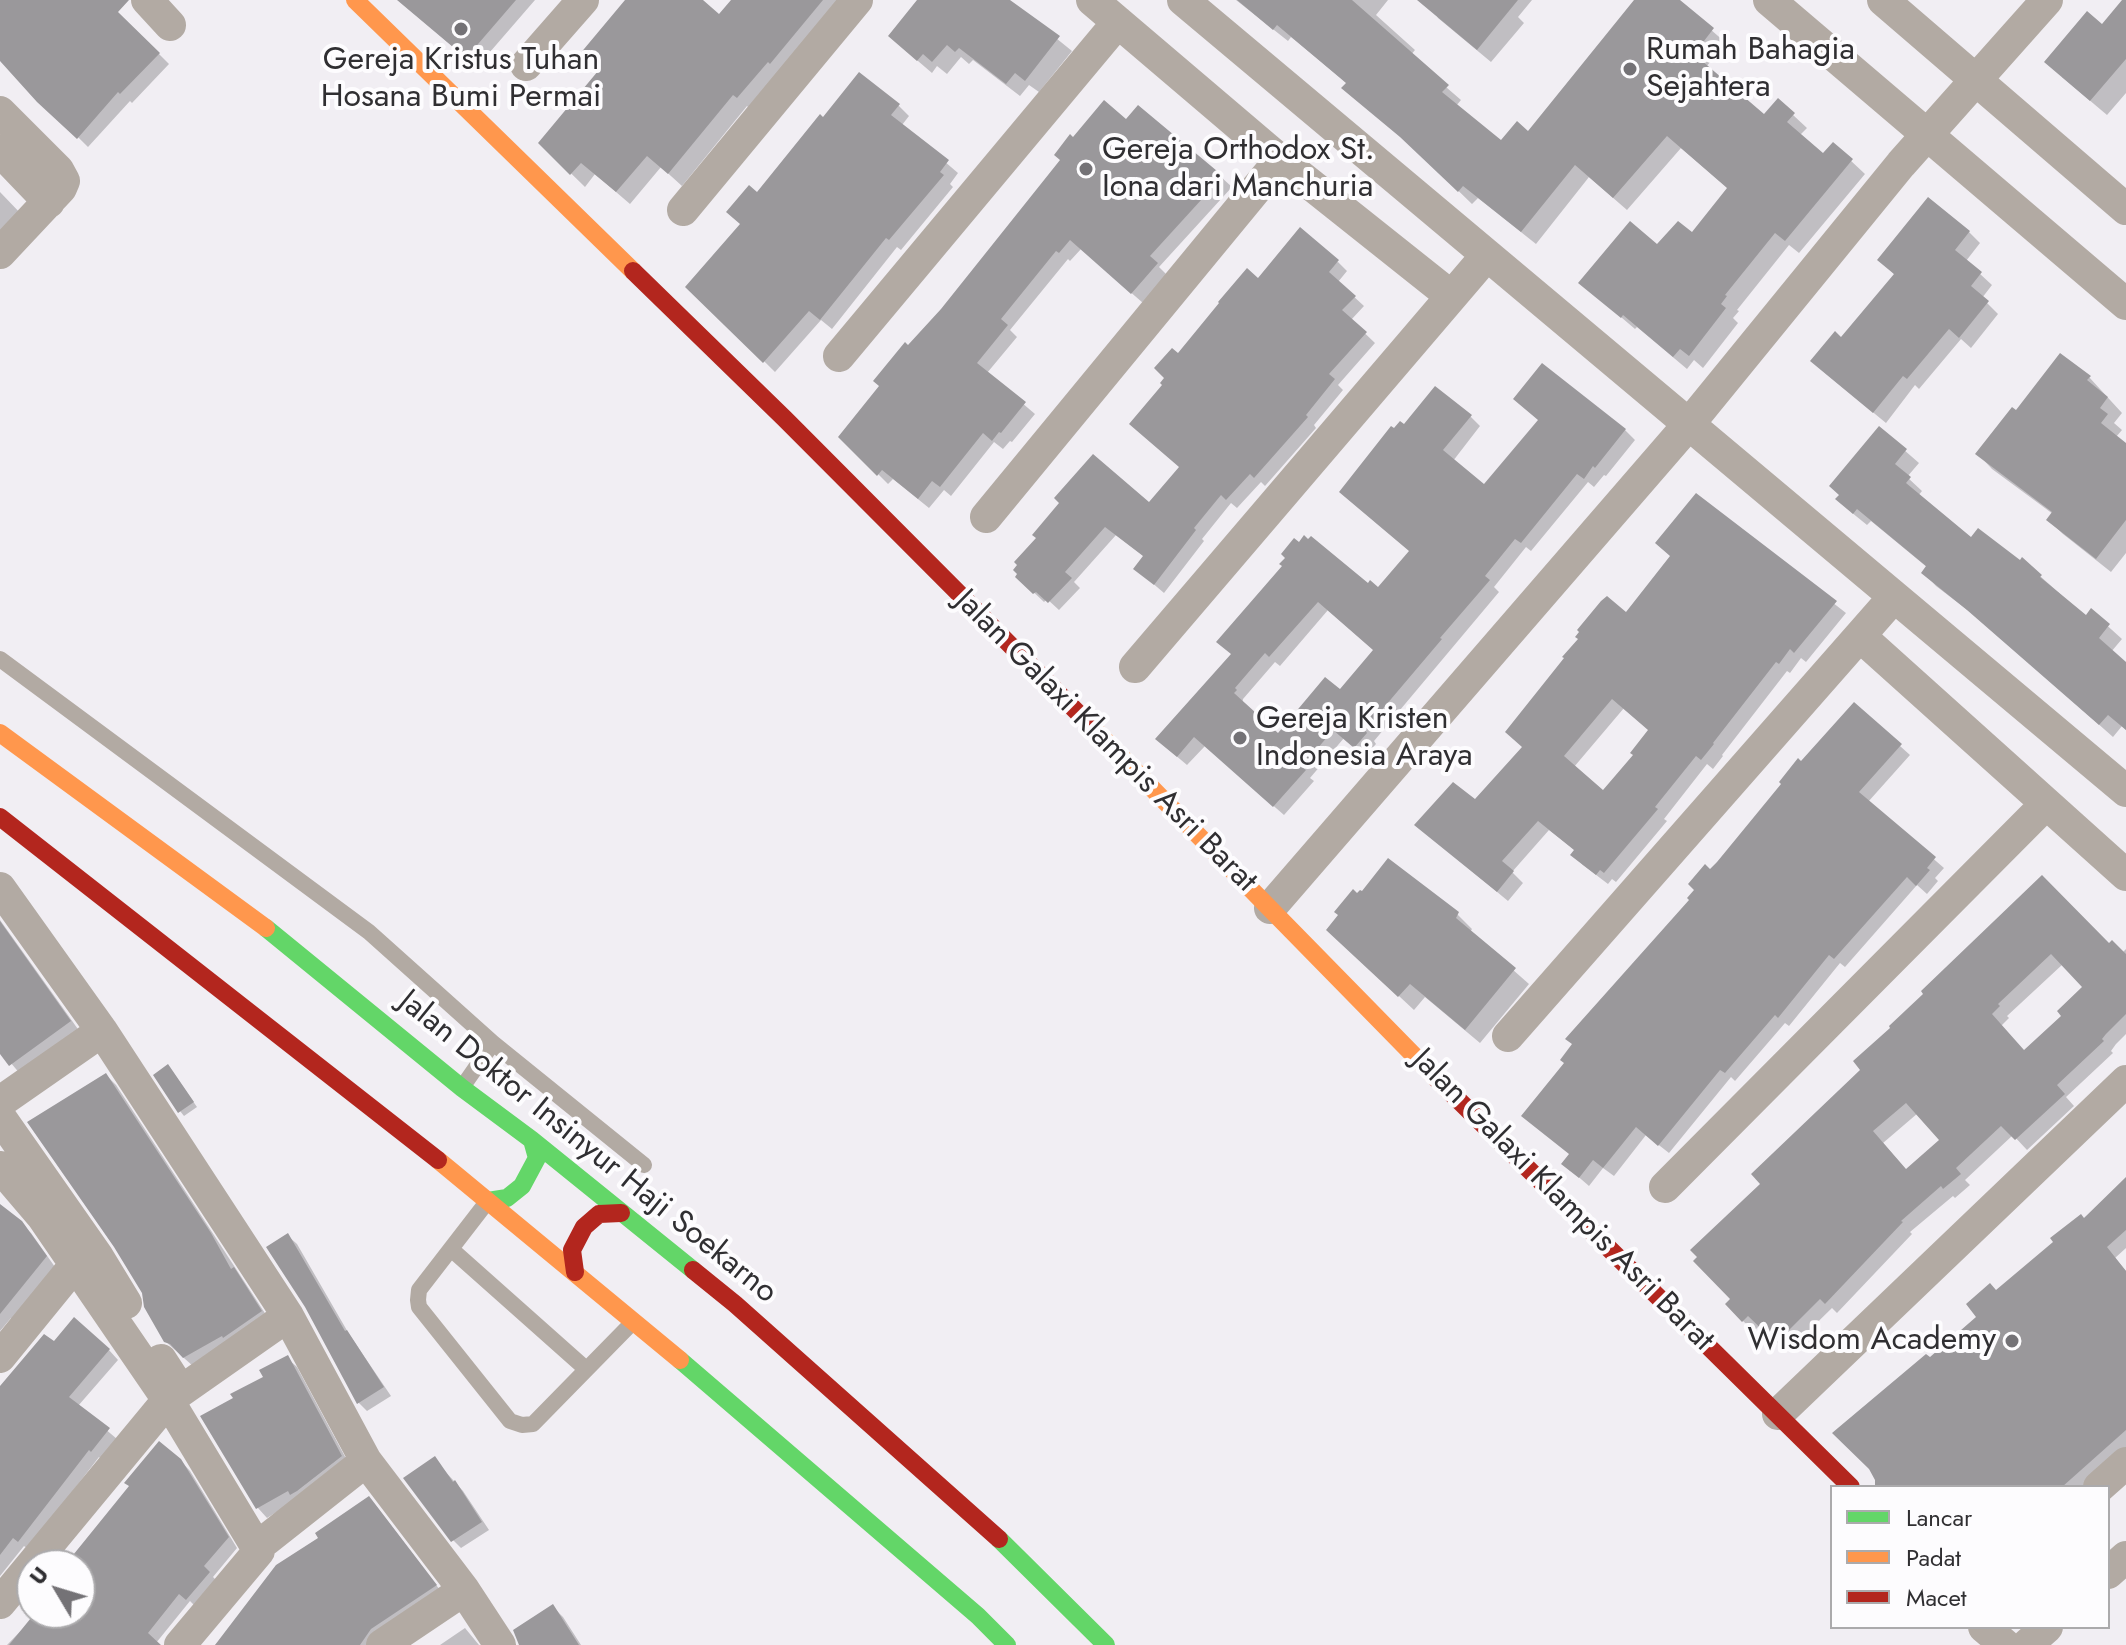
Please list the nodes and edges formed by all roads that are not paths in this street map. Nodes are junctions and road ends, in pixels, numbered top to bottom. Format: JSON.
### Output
{"nodes":[{"id":1,"x":147,"y":0,"type":"edge"},
{"id":2,"x":355,"y":0,"type":"edge"},
{"id":3,"x":583,"y":0,"type":"edge"},
{"id":4,"x":857,"y":0,"type":"edge"},
{"id":5,"x":1092,"y":0,"type":"edge"},
{"id":6,"x":1183,"y":0,"type":"edge"},
{"id":7,"x":1769,"y":0,"type":"edge"},
{"id":8,"x":1883,"y":0,"type":"edge"},
{"id":9,"x":2047,"y":0,"type":"edge"},
{"id":10,"x":1118,"y":22,"type":"junction"},
{"id":11,"x":170,"y":25,"type":"dead end"},
{"id":12,"x":526,"y":65,"type":"dead end"},
{"id":13,"x":1977,"y":81,"type":"junction"},
{"id":14,"x":0,"y":112,"type":"edge"},
{"id":15,"x":1928,"y":135,"type":"junction"},
{"id":16,"x":0,"y":151,"type":"edge"},
{"id":17,"x":1280,"y":160,"type":"junction"},
{"id":18,"x":49,"y":202,"type":"junction"},
{"id":19,"x":2126,"y":209,"type":"edge"},
{"id":20,"x":683,"y":210,"type":"dead end"},
{"id":21,"x":0,"y":253,"type":"edge"},
{"id":22,"x":1487,"y":255,"type":"junction"},
{"id":23,"x":1451,"y":296,"type":"junction"},
{"id":24,"x":2126,"y":304,"type":"edge"},
{"id":25,"x":839,"y":356,"type":"dead end"},
{"id":26,"x":1689,"y":424,"type":"junction"},
{"id":27,"x":986,"y":517,"type":"dead end"},
{"id":28,"x":1893,"y":598,"type":"junction"},
{"id":29,"x":1861,"y":637,"type":"junction"},
{"id":30,"x":0,"y":659,"type":"edge"},
{"id":31,"x":1135,"y":667,"type":"dead end"},
{"id":32,"x":0,"y":733,"type":"edge"},
{"id":33,"x":2126,"y":791,"type":"edge"},
{"id":34,"x":2046,"y":804,"type":"junction"},
{"id":35,"x":3,"y":827,"type":"edge"},
{"id":36,"x":2126,"y":875,"type":"edge"},
{"id":37,"x":0,"y":888,"type":"edge"},
{"id":38,"x":1270,"y":908,"type":"junction"},
{"id":39,"x":102,"y":1031,"type":"junction"},
{"id":40,"x":1508,"y":1036,"type":"dead end"},
{"id":41,"x":493,"y":1043,"type":"junction"},
{"id":42,"x":2126,"y":1081,"type":"edge"},
{"id":43,"x":462,"y":1088,"type":"junction"},
{"id":44,"x":0,"y":1102,"type":"edge"},
{"id":45,"x":0,"y":1117,"type":"edge"},
{"id":46,"x":532,"y":1140,"type":"junction"},
{"id":47,"x":644,"y":1165,"type":"dead end"},
{"id":48,"x":0,"y":1167,"type":"edge"},
{"id":49,"x":1665,"y":1187,"type":"dead end"},
{"id":50,"x":488,"y":1201,"type":"junction"},
{"id":51,"x":621,"y":1213,"type":"junction"},
{"id":52,"x":451,"y":1249,"type":"junction"},
{"id":53,"x":75,"y":1265,"type":"junction"},
{"id":54,"x":575,"y":1272,"type":"junction"},
{"id":55,"x":288,"y":1316,"type":"junction"},
{"id":56,"x":634,"y":1320,"type":"junction"},
{"id":57,"x":0,"y":1357,"type":"edge"},
{"id":58,"x":586,"y":1369,"type":"junction"},
{"id":59,"x":174,"y":1396,"type":"junction"},
{"id":60,"x":1778,"y":1414,"type":"junction"},
{"id":61,"x":366,"y":1461,"type":"junction"},
{"id":62,"x":2126,"y":1463,"type":"edge"},
{"id":63,"x":1849,"y":1485,"type":"edge"},
{"id":64,"x":2101,"y":1485,"type":"edge"},
{"id":65,"x":262,"y":1546,"type":"junction"},
{"id":66,"x":2126,"y":1557,"type":"edge"},
{"id":67,"x":2110,"y":1571,"type":"edge"},
{"id":68,"x":464,"y":1590,"type":"junction"},
{"id":69,"x":0,"y":1603,"type":"edge"},
{"id":70,"x":2045,"y":1629,"type":"edge"},
{"id":71,"x":180,"y":1645,"type":"edge"},
{"id":72,"x":382,"y":1645,"type":"edge"},
{"id":73,"x":500,"y":1645,"type":"edge"},
{"id":74,"x":1007,"y":1645,"type":"edge"},
{"id":75,"x":1106,"y":1645,"type":"edge"},
{"id":76,"x":2027,"y":1645,"type":"edge"}],
"edges":[{"from":1,"to":11,"type":"street"},
{"from":2,"to":38,"type":"main road","name":"Jalan Galaxi Klampis Asri Barat"},
{"from":3,"to":12,"type":"street"},
{"from":4,"to":20,"type":"street"},
{"from":5,"to":10,"type":"street"},
{"from":6,"to":22,"type":"street"},
{"from":7,"to":15,"type":"street"},
{"from":8,"to":13,"type":"street"},
{"from":9,"to":13,"type":"street"},
{"from":10,"to":17,"type":"street"},
{"from":10,"to":25,"type":"street"},
{"from":13,"to":15,"type":"street"},
{"from":13,"to":19,"type":"street"},
{"from":14,"to":18,"type":"street"},
{"from":15,"to":24,"type":"street"},
{"from":15,"to":26,"type":"street"},
{"from":16,"to":18,"type":"street"},
{"from":17,"to":23,"type":"street"},
{"from":17,"to":27,"type":"street"},
{"from":18,"to":21,"type":"street"},
{"from":22,"to":23,"type":"street"},
{"from":22,"to":26,"type":"street"},
{"from":23,"to":31,"type":"street"},
{"from":26,"to":28,"type":"street"},
{"from":26,"to":38,"type":"street"},
{"from":28,"to":29,"type":"street"},
{"from":28,"to":33,"type":"street"},
{"from":29,"to":34,"type":"street"},
{"from":29,"to":40,"type":"street"},
{"from":30,"to":41,"type":"lane"},
{"from":32,"to":43,"type":"main road","name":"Jalan Doktor Insinyur Haji Soekarno"},
{"from":34,"to":36,"type":"street"},
{"from":34,"to":49,"type":"street"},
{"from":35,"to":50,"type":"main road"},
{"from":37,"to":39,"type":"street"},
{"from":38,"to":60,"type":"main road","name":"Jalan Galaxi Klampis Asri Barat"},
{"from":39,"to":44,"type":"street"},
{"from":39,"to":55,"type":"street"},
{"from":41,"to":43,"type":"lane"},
{"from":41,"to":47,"type":"lane"},
{"from":42,"to":60,"type":"street"},
{"from":43,"to":46,"type":"main road","name":"Jalan Doktor Insinyur Haji Soekarno"},
{"from":45,"to":59,"type":"street"},
{"from":46,"to":50,"type":"main road"},
{"from":46,"to":51,"type":"main road","name":"Jalan Doktor Insinyur Haji Soekarno"},
{"from":48,"to":53,"type":"street"},
{"from":50,"to":52,"type":"lane"},
{"from":50,"to":54,"type":"main road"},
{"from":51,"to":54,"type":"main road"},
{"from":51,"to":75,"type":"main road","name":"Jalan Doktor Insinyur Haji Soekarno"},
{"from":52,"to":58,"type":"lane"},
{"from":52,"to":58,"type":"lane"},
{"from":53,"to":57,"type":"street"},
{"from":53,"to":59,"type":"street"},
{"from":54,"to":56,"type":"main road"},
{"from":55,"to":59,"type":"street"},
{"from":55,"to":61,"type":"street"},
{"from":56,"to":58,"type":"lane"},
{"from":56,"to":74,"type":"main road"},
{"from":59,"to":65,"type":"street"},
{"from":59,"to":69,"type":"street"},
{"from":60,"to":63,"type":"main road","name":"Jalan Galaxi Klampis Asri Barat"},
{"from":61,"to":65,"type":"street"},
{"from":61,"to":68,"type":"street"},
{"from":62,"to":64,"type":"street"},
{"from":65,"to":71,"type":"street"},
{"from":66,"to":67,"type":"street"},
{"from":68,"to":72,"type":"street"},
{"from":68,"to":73,"type":"street"},
{"from":70,"to":76,"type":"street"}]}
